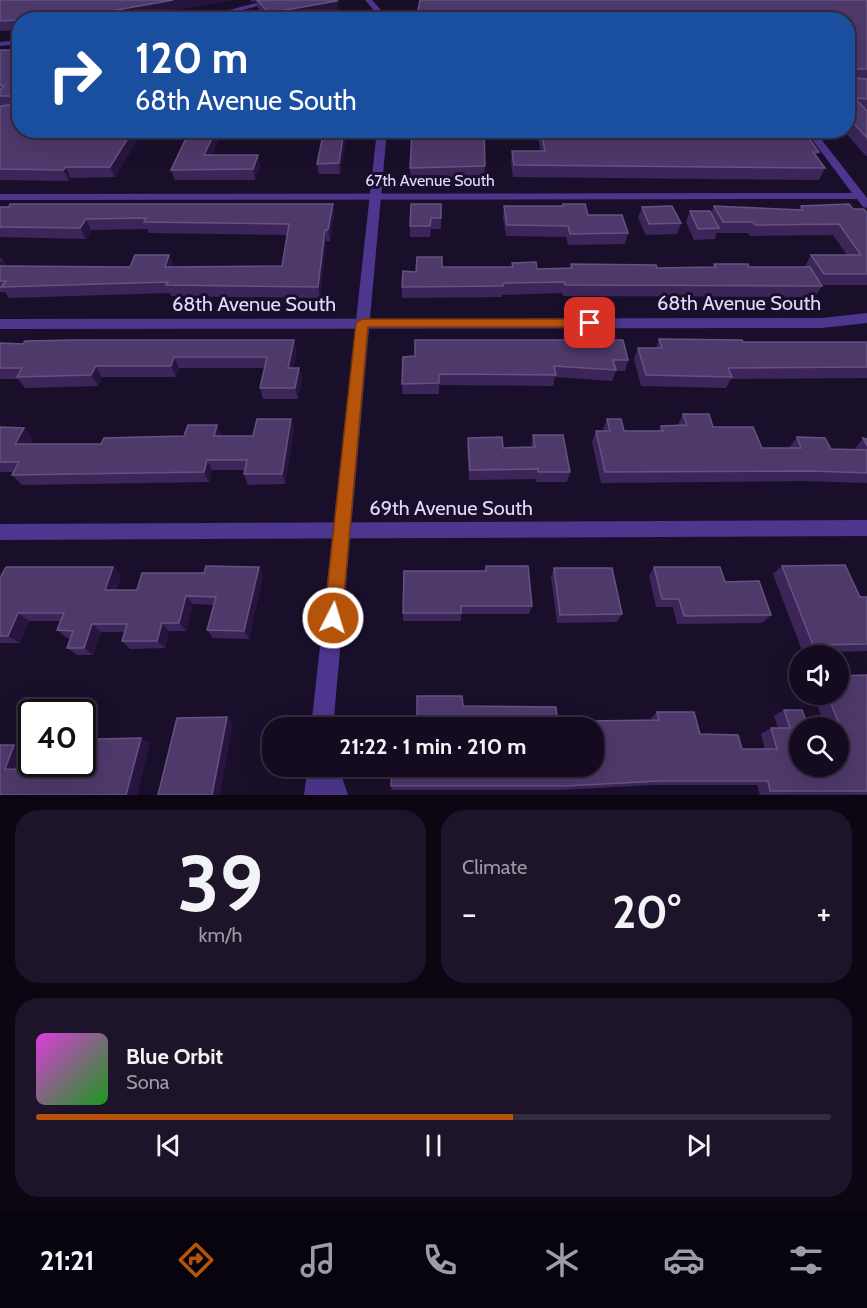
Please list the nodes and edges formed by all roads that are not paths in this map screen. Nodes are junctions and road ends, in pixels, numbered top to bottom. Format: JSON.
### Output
{"nodes":[{"id":1,"x":277,"y":0,"type":"edge"},
{"id":2,"x":368,"y":0,"type":"edge"},
{"id":3,"x":227,"y":12,"type":"edge"},
{"id":4,"x":379,"y":12,"type":"edge"},
{"id":5,"x":381,"y":138,"type":"edge"},
{"id":6,"x":815,"y":138,"type":"edge"},
{"id":7,"x":0,"y":197,"type":"edge"},
{"id":8,"x":375,"y":197,"type":"junction"},
{"id":9,"x":863,"y":200,"type":"edge"},
{"id":10,"x":867,"y":318,"type":"edge"},
{"id":11,"x":362,"y":323,"type":"junction"},
{"id":12,"x":0,"y":324,"type":"edge"},
{"id":13,"x":867,"y":528,"type":"edge"},
{"id":14,"x":342,"y":531,"type":"junction"},
{"id":15,"x":0,"y":532,"type":"edge"},
{"id":16,"x":323,"y":717,"type":"edge"},
{"id":17,"x":318,"y":777,"type":"edge"},
{"id":18,"x":330,"y":777,"type":"edge"},
{"id":19,"x":316,"y":795,"type":"edge"},
{"id":20,"x":336,"y":795,"type":"edge"}],
"edges":[{"from":1,"to":3,"type":"street"},
{"from":2,"to":4,"type":"street"},
{"from":5,"to":8,"type":"street"},
{"from":6,"to":9,"type":"street"},
{"from":7,"to":8,"type":"street","name":"67th Avenue South"},
{"from":8,"to":9,"type":"street","name":"67th Avenue South"},
{"from":8,"to":11,"type":"street"},
{"from":10,"to":11,"type":"street","name":"68th Avenue South"},
{"from":11,"to":12,"type":"street","name":"68th Avenue South"},
{"from":11,"to":14,"type":"street"},
{"from":13,"to":14,"type":"street","name":"69th Avenue South"},
{"from":14,"to":15,"type":"street","name":"69th Avenue South"},
{"from":14,"to":16,"type":"street"},
{"from":17,"to":19,"type":"street"},
{"from":18,"to":20,"type":"street"}]}
